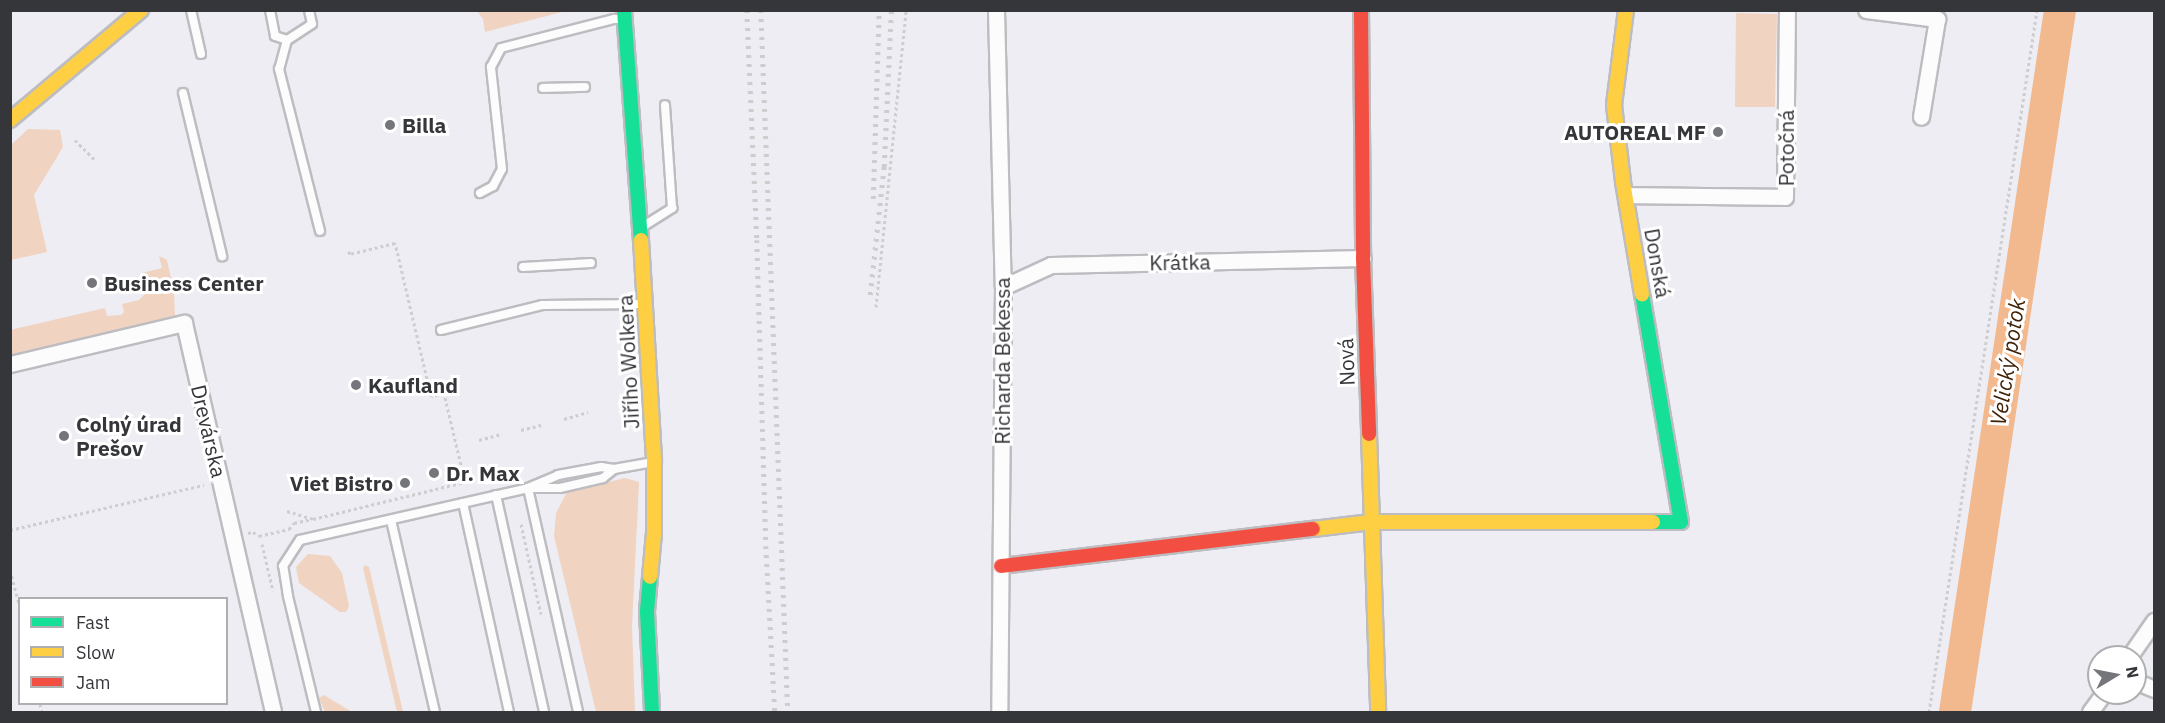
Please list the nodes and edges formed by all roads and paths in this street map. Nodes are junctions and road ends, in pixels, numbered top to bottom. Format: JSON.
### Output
{"nodes":[{"id":1,"x":141,"y":10,"type":"edge"},
{"id":2,"x":191,"y":10,"type":"edge"},
{"id":3,"x":270,"y":10,"type":"edge"},
{"id":4,"x":311,"y":10,"type":"edge"},
{"id":5,"x":906,"y":10,"type":"edge"},
{"id":6,"x":996,"y":10,"type":"edge"},
{"id":7,"x":1361,"y":10,"type":"edge"},
{"id":8,"x":1626,"y":10,"type":"edge"},
{"id":9,"x":1787,"y":10,"type":"edge"},
{"id":10,"x":1866,"y":10,"type":"edge"},
{"id":11,"x":2037,"y":10,"type":"edge"},
{"id":12,"x":625,"y":15,"type":"edge"},
{"id":13,"x":288,"y":39,"type":"junction"},
{"id":14,"x":201,"y":54,"type":"dead end"},
{"id":15,"x":585,"y":87,"type":"dead end"},
{"id":16,"x":543,"y":88,"type":"dead end"},
{"id":17,"x":183,"y":93,"type":"dead end"},
{"id":18,"x":665,"y":105,"type":"dead end"},
{"id":19,"x":1921,"y":117,"type":"dead end"},
{"id":20,"x":10,"y":120,"type":"edge"},
{"id":21,"x":75,"y":140,"type":"dead end"},
{"id":22,"x":94,"y":159,"type":"dead end"},
{"id":23,"x":480,"y":193,"type":"dead end"},
{"id":24,"x":1626,"y":195,"type":"junction"},
{"id":25,"x":640,"y":228,"type":"junction"},
{"id":26,"x":320,"y":231,"type":"dead end"},
{"id":27,"x":348,"y":250,"type":"dead end"},
{"id":28,"x":222,"y":256,"type":"dead end"},
{"id":29,"x":1363,"y":258,"type":"junction"},
{"id":30,"x":591,"y":264,"type":"dead end"},
{"id":31,"x":523,"y":267,"type":"dead end"},
{"id":32,"x":1003,"y":287,"type":"junction"},
{"id":33,"x":646,"y":304,"type":"junction"},
{"id":34,"x":876,"y":307,"type":"dead end"},
{"id":35,"x":441,"y":330,"type":"dead end"},
{"id":36,"x":10,"y":364,"type":"edge"},
{"id":37,"x":588,"y":412,"type":"dead end"},
{"id":38,"x":564,"y":419,"type":"dead end"},
{"id":39,"x":541,"y":425,"type":"dead end"},
{"id":40,"x":521,"y":430,"type":"dead end"},
{"id":41,"x":502,"y":434,"type":"dead end"},
{"id":42,"x":479,"y":440,"type":"dead end"},
{"id":43,"x":654,"y":462,"type":"junction"},
{"id":44,"x":614,"y":469,"type":"junction"},
{"id":45,"x":211,"y":483,"type":"dead end"},
{"id":46,"x":528,"y":488,"type":"junction"},
{"id":47,"x":496,"y":495,"type":"junction"},
{"id":48,"x":464,"y":503,"type":"junction"},
{"id":49,"x":287,"y":511,"type":"dead end"},
{"id":50,"x":313,"y":519,"type":"junction"},
{"id":51,"x":391,"y":520,"type":"junction"},
{"id":52,"x":1372,"y":522,"type":"junction"},
{"id":53,"x":10,"y":530,"type":"edge"},
{"id":54,"x":259,"y":536,"type":"dead end"},
{"id":55,"x":1001,"y":566,"type":"junction"},
{"id":56,"x":10,"y":570,"type":"edge"},
{"id":57,"x":18,"y":600,"type":"edge"},
{"id":58,"x":2154,"y":621,"type":"edge"},
{"id":59,"x":2138,"y":645,"type":"edge"},
{"id":60,"x":273,"y":712,"type":"edge"},
{"id":61,"x":316,"y":712,"type":"edge"},
{"id":62,"x":435,"y":712,"type":"edge"},
{"id":63,"x":509,"y":712,"type":"edge"},
{"id":64,"x":544,"y":712,"type":"edge"},
{"id":65,"x":578,"y":712,"type":"edge"},
{"id":66,"x":652,"y":712,"type":"edge"},
{"id":67,"x":999,"y":712,"type":"edge"},
{"id":68,"x":1378,"y":712,"type":"edge"},
{"id":69,"x":1929,"y":712,"type":"edge"}],
"edges":[{"from":1,"to":20,"type":"street"},
{"from":2,"to":14,"type":"lane"},
{"from":3,"to":13,"type":"lane"},
{"from":4,"to":13,"type":"lane"},
{"from":5,"to":34,"type":"path"},
{"from":6,"to":32,"type":"street","name":"Richarda Bekessa"},
{"from":7,"to":29,"type":"street","name":"Nová"},
{"from":8,"to":24,"type":"street","name":"Donská"},
{"from":9,"to":24,"type":"street","name":"Potočná"},
{"from":10,"to":19,"type":"street"},
{"from":11,"to":69,"type":"path"},
{"from":12,"to":23,"type":"lane"},
{"from":12,"to":25,"type":"street","name":"Jiřího Wolkera"},
{"from":13,"to":26,"type":"lane"},
{"from":15,"to":16,"type":"lane"},
{"from":17,"to":28,"type":"lane"},
{"from":18,"to":25,"type":"lane"},
{"from":21,"to":22,"type":"path"},
{"from":24,"to":52,"type":"street","name":"Donská"},
{"from":25,"to":33,"type":"street","name":"Jiřího Wolkera"},
{"from":27,"to":50,"type":"path"},
{"from":29,"to":32,"type":"street","name":"Krátka"},
{"from":29,"to":52,"type":"street","name":"Nová"},
{"from":30,"to":31,"type":"lane"},
{"from":32,"to":55,"type":"street","name":"Richarda Bekessa"},
{"from":33,"to":35,"type":"lane"},
{"from":33,"to":43,"type":"street","name":"Jiřího Wolkera"},
{"from":36,"to":60,"type":"street","name":"Drevárska"},
{"from":37,"to":38,"type":"path"},
{"from":39,"to":40,"type":"path"},
{"from":41,"to":42,"type":"path"},
{"from":43,"to":44,"type":"lane"},
{"from":43,"to":66,"type":"street","name":"Jiřího Wolkera"},
{"from":44,"to":46,"type":"lane"},
{"from":44,"to":46,"type":"lane"},
{"from":45,"to":53,"type":"path"},
{"from":46,"to":47,"type":"lane"},
{"from":46,"to":65,"type":"lane"},
{"from":47,"to":48,"type":"lane"},
{"from":47,"to":64,"type":"lane"},
{"from":48,"to":51,"type":"lane"},
{"from":48,"to":63,"type":"lane"},
{"from":49,"to":50,"type":"path"},
{"from":50,"to":54,"type":"path"},
{"from":51,"to":61,"type":"lane"},
{"from":51,"to":62,"type":"lane"},
{"from":52,"to":55,"type":"street"},
{"from":52,"to":68,"type":"street","name":"Nová"},
{"from":55,"to":67,"type":"street","name":"Richarda Bekessa"},
{"from":56,"to":57,"type":"path"},
{"from":58,"to":59,"type":"street"}]}
